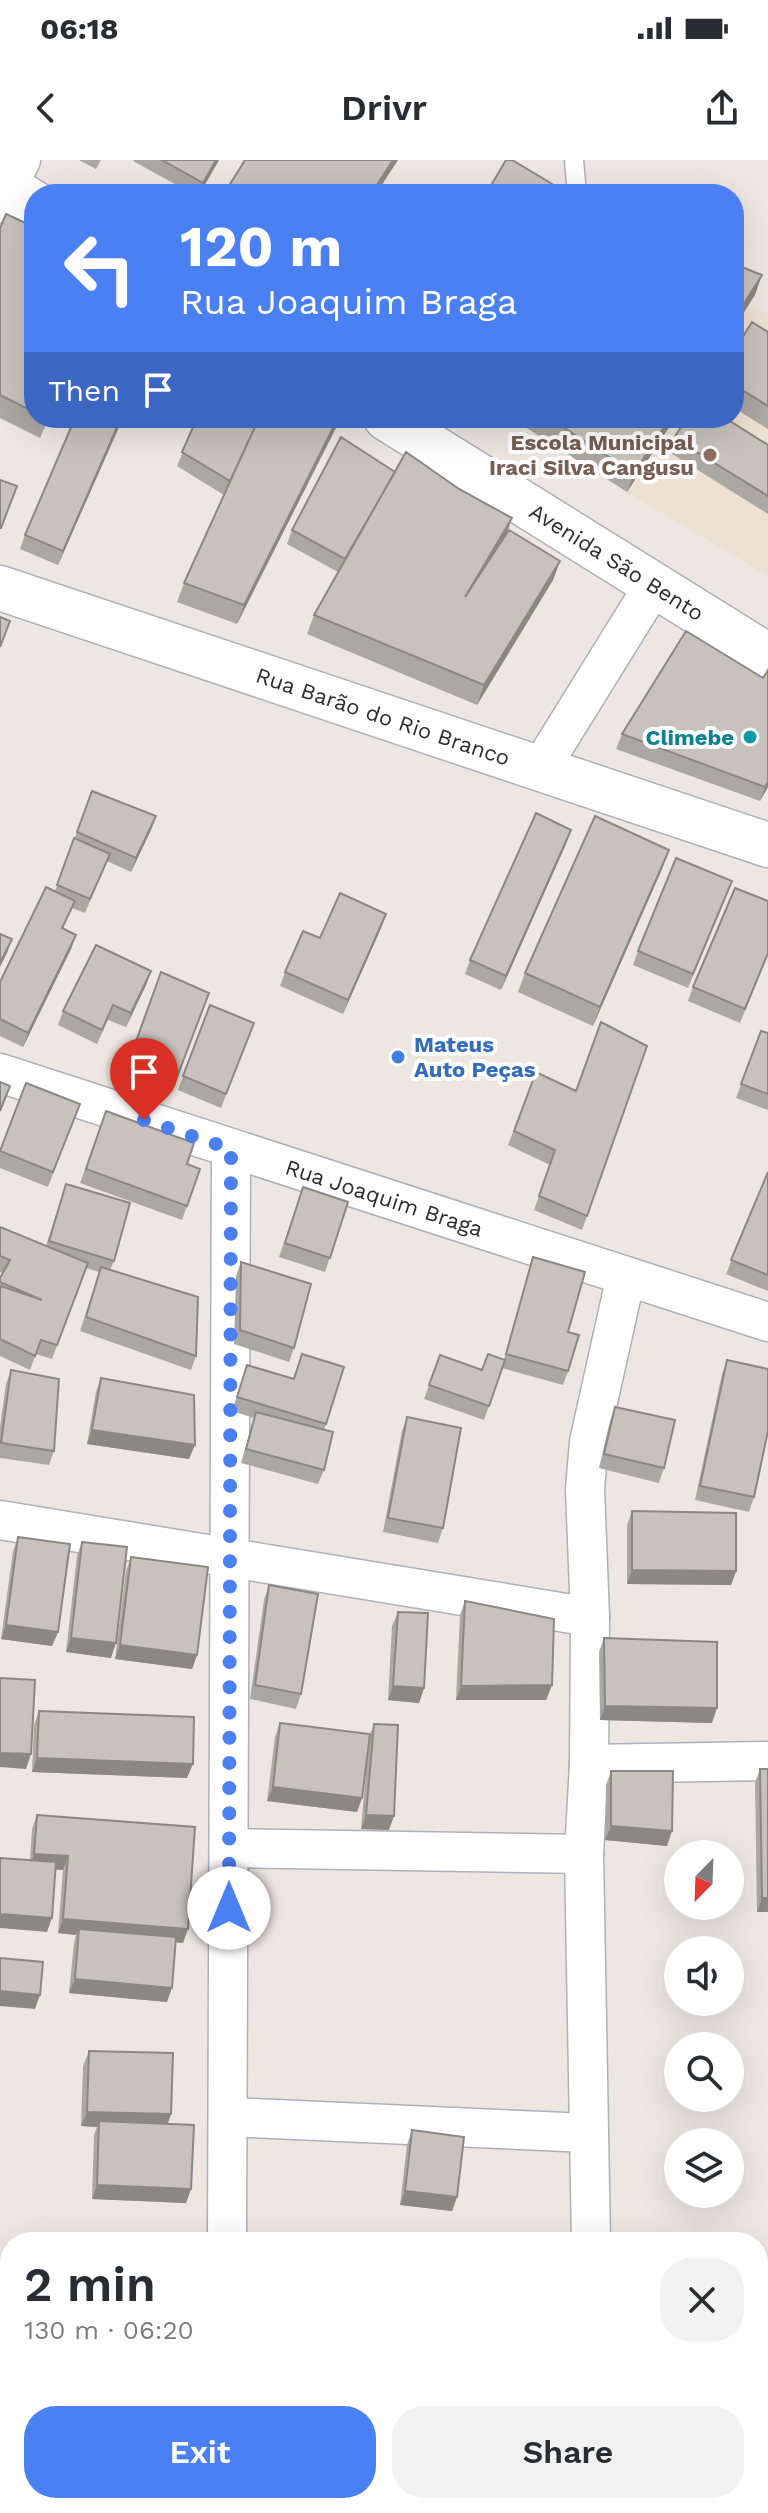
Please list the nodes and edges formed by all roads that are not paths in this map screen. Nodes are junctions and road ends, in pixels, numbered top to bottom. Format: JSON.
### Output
{"nodes":[{"id":1,"x":574,"y":160,"type":"edge"},
{"id":2,"x":576,"y":184,"type":"edge"},
{"id":3,"x":431,"y":430,"type":"edge"},
{"id":4,"x":654,"y":585,"type":"junction"},
{"id":5,"x":0,"y":588,"type":"edge"},
{"id":6,"x":768,"y":656,"type":"edge"},
{"id":7,"x":540,"y":769,"type":"junction"},
{"id":8,"x":768,"y":845,"type":"edge"},
{"id":9,"x":0,"y":1073,"type":"edge"},
{"id":10,"x":231,"y":1149,"type":"junction"},
{"id":11,"x":626,"y":1276,"type":"junction"},
{"id":12,"x":768,"y":1322,"type":"edge"},
{"id":13,"x":0,"y":1520,"type":"edge"},
{"id":14,"x":230,"y":1558,"type":"junction"},
{"id":15,"x":590,"y":1617,"type":"junction"},
{"id":16,"x":768,"y":1761,"type":"edge"},
{"id":17,"x":589,"y":1764,"type":"junction"},
{"id":18,"x":229,"y":1848,"type":"junction"},
{"id":19,"x":584,"y":1854,"type":"junction"},
{"id":20,"x":229,"y":2117,"type":"junction"},
{"id":21,"x":589,"y":2133,"type":"junction"},
{"id":22,"x":227,"y":2232,"type":"edge"},
{"id":23,"x":591,"y":2232,"type":"edge"}],
"edges":[{"from":1,"to":2,"type":"lane"},
{"from":3,"to":4,"type":"street","name":"Avenida São Bento"},
{"from":4,"to":6,"type":"street","name":"Avenida São Bento"},
{"from":4,"to":7,"type":"street"},
{"from":5,"to":7,"type":"street","name":"Rua Barão do Rio Branco"},
{"from":7,"to":8,"type":"street","name":"Rua Barão do Rio Branco"},
{"from":9,"to":10,"type":"street","name":"Rua Joaquim Braga"},
{"from":10,"to":11,"type":"street","name":"Rua Joaquim Braga"},
{"from":10,"to":14,"type":"street"},
{"from":11,"to":12,"type":"street","name":"Rua Joaquim Braga"},
{"from":11,"to":15,"type":"street"},
{"from":13,"to":14,"type":"street"},
{"from":14,"to":15,"type":"street"},
{"from":14,"to":18,"type":"street"},
{"from":15,"to":17,"type":"street"},
{"from":16,"to":17,"type":"street"},
{"from":17,"to":19,"type":"street"},
{"from":18,"to":19,"type":"street"},
{"from":18,"to":20,"type":"street"},
{"from":19,"to":21,"type":"street"},
{"from":20,"to":21,"type":"street"},
{"from":20,"to":22,"type":"street"},
{"from":21,"to":23,"type":"street"}]}
